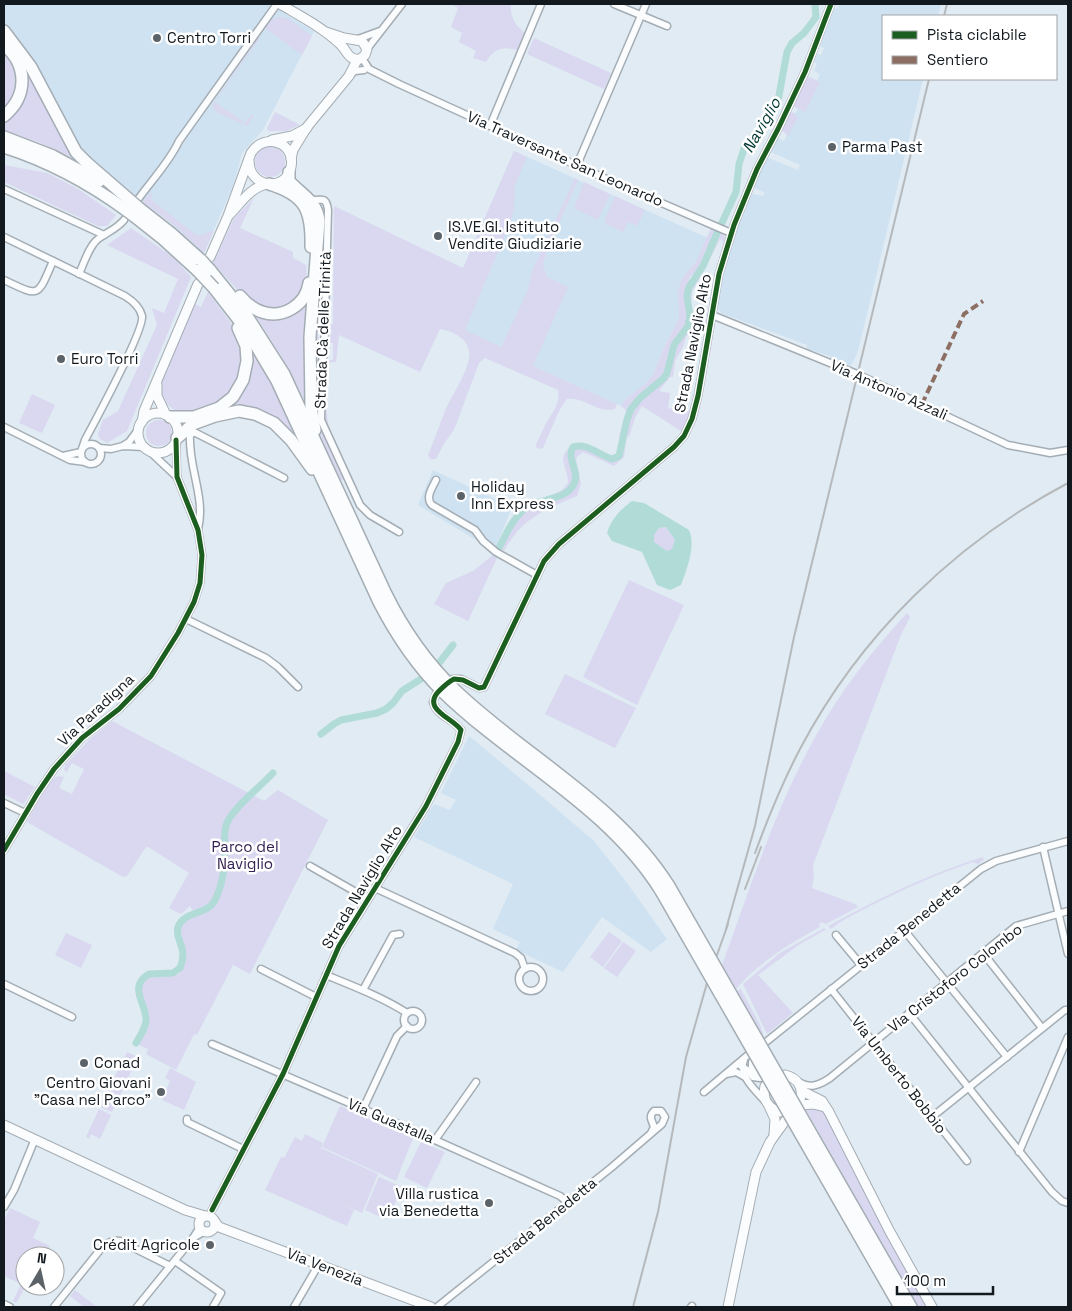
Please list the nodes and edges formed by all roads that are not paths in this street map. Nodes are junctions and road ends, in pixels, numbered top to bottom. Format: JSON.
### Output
{"nodes":[{"id":1,"x":278,"y":4,"type":"edge"},
{"id":2,"x":402,"y":4,"type":"edge"},
{"id":3,"x":541,"y":4,"type":"edge"},
{"id":4,"x":614,"y":4,"type":"edge"},
{"id":5,"x":646,"y":4,"type":"edge"},
{"id":6,"x":831,"y":4,"type":"edge"},
{"id":7,"x":641,"y":15,"type":"junction"},
{"id":8,"x":667,"y":26,"type":"dead end"},
{"id":9,"x":4,"y":31,"type":"edge"},
{"id":10,"x":382,"y":31,"type":"junction"},
{"id":11,"x":326,"y":32,"type":"junction"},
{"id":12,"x":356,"y":39,"type":"junction"},
{"id":13,"x":4,"y":45,"type":"edge"},
{"id":14,"x":367,"y":49,"type":"junction"},
{"id":15,"x":353,"y":56,"type":"junction"},
{"id":16,"x":364,"y":70,"type":"junction"},
{"id":17,"x":349,"y":76,"type":"junction"},
{"id":18,"x":342,"y":83,"type":"junction"},
{"id":19,"x":399,"y":84,"type":"junction"},
{"id":20,"x":4,"y":116,"type":"edge"},
{"id":21,"x":490,"y":126,"type":"junction"},
{"id":22,"x":307,"y":127,"type":"junction"},
{"id":23,"x":4,"y":137,"type":"edge"},
{"id":24,"x":267,"y":141,"type":"junction"},
{"id":25,"x":4,"y":147,"type":"edge"},
{"id":26,"x":4,"y":154,"type":"edge"},
{"id":27,"x":248,"y":160,"type":"junction"},
{"id":28,"x":576,"y":165,"type":"junction"},
{"id":29,"x":290,"y":167,"type":"junction"},
{"id":30,"x":62,"y":170,"type":"junction"},
{"id":31,"x":269,"y":184,"type":"junction"},
{"id":32,"x":4,"y":189,"type":"edge"},
{"id":33,"x":306,"y":201,"type":"junction"},
{"id":34,"x":133,"y":207,"type":"junction"},
{"id":35,"x":322,"y":216,"type":"junction"},
{"id":36,"x":227,"y":217,"type":"junction"},
{"id":37,"x":731,"y":233,"type":"junction"},
{"id":38,"x":104,"y":235,"type":"junction"},
{"id":39,"x":4,"y":237,"type":"edge"},
{"id":40,"x":53,"y":262,"type":"junction"},
{"id":41,"x":205,"y":263,"type":"junction"},
{"id":42,"x":79,"y":274,"type":"junction"},
{"id":43,"x":4,"y":280,"type":"edge"},
{"id":44,"x":198,"y":284,"type":"dead end"},
{"id":45,"x":214,"y":288,"type":"junction"},
{"id":46,"x":712,"y":315,"type":"junction"},
{"id":47,"x":157,"y":379,"type":"junction"},
{"id":48,"x":168,"y":416,"type":"junction"},
{"id":49,"x":140,"y":426,"type":"junction"},
{"id":50,"x":4,"y":427,"type":"edge"},
{"id":51,"x":91,"y":428,"type":"junction"},
{"id":52,"x":177,"y":439,"type":"junction"},
{"id":53,"x":122,"y":446,"type":"junction"},
{"id":54,"x":98,"y":447,"type":"junction"},
{"id":55,"x":146,"y":448,"type":"junction"},
{"id":56,"x":111,"y":449,"type":"junction"},
{"id":57,"x":1068,"y":450,"type":"edge"},
{"id":58,"x":81,"y":451,"type":"junction"},
{"id":59,"x":63,"y":456,"type":"junction"},
{"id":60,"x":98,"y":460,"type":"junction"},
{"id":61,"x":85,"y":462,"type":"junction"},
{"id":62,"x":177,"y":477,"type":"junction"},
{"id":63,"x":284,"y":478,"type":"dead end"},
{"id":64,"x":436,"y":480,"type":"dead end"},
{"id":65,"x":338,"y":490,"type":"junction"},
{"id":66,"x":198,"y":530,"type":"junction"},
{"id":67,"x":347,"y":532,"type":"junction"},
{"id":68,"x":399,"y":532,"type":"dead end"},
{"id":69,"x":537,"y":575,"type":"junction"},
{"id":70,"x":186,"y":619,"type":"junction"},
{"id":71,"x":453,"y":679,"type":"dead end"},
{"id":72,"x":298,"y":687,"type":"dead end"},
{"id":73,"x":436,"y":694,"type":"dead end"},
{"id":74,"x":4,"y":803,"type":"edge"},
{"id":75,"x":25,"y":813,"type":"junction"},
{"id":76,"x":1068,"y":841,"type":"edge"},
{"id":77,"x":1042,"y":848,"type":"junction"},
{"id":78,"x":4,"y":850,"type":"edge"},
{"id":79,"x":310,"y":866,"type":"dead end"},
{"id":80,"x":375,"y":888,"type":"junction"},
{"id":81,"x":665,"y":888,"type":"junction"},
{"id":82,"x":368,"y":899,"type":"junction"},
{"id":83,"x":1068,"y":911,"type":"edge"},
{"id":84,"x":1059,"y":914,"type":"junction"},
{"id":85,"x":904,"y":930,"type":"junction"},
{"id":86,"x":400,"y":934,"type":"dead end"},
{"id":87,"x":836,"y":934,"type":"dead end"},
{"id":88,"x":983,"y":953,"type":"junction"},
{"id":89,"x":1068,"y":954,"type":"edge"},
{"id":90,"x":861,"y":965,"type":"junction"},
{"id":91,"x":525,"y":969,"type":"dead end"},
{"id":92,"x":261,"y":970,"type":"dead end"},
{"id":93,"x":326,"y":975,"type":"junction"},
{"id":94,"x":946,"y":983,"type":"junction"},
{"id":95,"x":4,"y":984,"type":"edge"},
{"id":96,"x":831,"y":989,"type":"junction"},
{"id":97,"x":363,"y":990,"type":"junction"},
{"id":98,"x":316,"y":997,"type":"junction"},
{"id":99,"x":1068,"y":1010,"type":"edge"},
{"id":100,"x":407,"y":1013,"type":"junction"},
{"id":101,"x":909,"y":1013,"type":"junction"},
{"id":102,"x":72,"y":1017,"type":"dead end"},
{"id":103,"x":407,"y":1026,"type":"junction"},
{"id":104,"x":1042,"y":1028,"type":"junction"},
{"id":105,"x":1068,"y":1037,"type":"edge"},
{"id":106,"x":766,"y":1042,"type":"dead end"},
{"id":107,"x":873,"y":1043,"type":"junction"},
{"id":108,"x":212,"y":1044,"type":"dead end"},
{"id":109,"x":1007,"y":1057,"type":"junction"},
{"id":110,"x":752,"y":1062,"type":"dead end"},
{"id":111,"x":732,"y":1067,"type":"junction"},
{"id":112,"x":742,"y":1067,"type":"junction"},
{"id":113,"x":283,"y":1074,"type":"junction"},
{"id":114,"x":726,"y":1074,"type":"junction"},
{"id":115,"x":785,"y":1075,"type":"dead end"},
{"id":116,"x":747,"y":1079,"type":"junction"},
{"id":117,"x":762,"y":1081,"type":"junction"},
{"id":118,"x":476,"y":1082,"type":"dead end"},
{"id":119,"x":798,"y":1083,"type":"junction"},
{"id":120,"x":970,"y":1088,"type":"junction"},
{"id":121,"x":704,"y":1092,"type":"dead end"},
{"id":122,"x":767,"y":1104,"type":"junction"},
{"id":123,"x":825,"y":1107,"type":"junction"},
{"id":124,"x":363,"y":1108,"type":"junction"},
{"id":125,"x":780,"y":1112,"type":"dead end"},
{"id":126,"x":932,"y":1117,"type":"junction"},
{"id":127,"x":187,"y":1119,"type":"dead end"},
{"id":128,"x":785,"y":1121,"type":"dead end"},
{"id":129,"x":4,"y":1124,"type":"edge"},
{"id":130,"x":804,"y":1130,"type":"junction"},
{"id":131,"x":651,"y":1134,"type":"dead end"},
{"id":132,"x":774,"y":1134,"type":"junction"},
{"id":133,"x":35,"y":1140,"type":"junction"},
{"id":134,"x":435,"y":1140,"type":"junction"},
{"id":135,"x":243,"y":1149,"type":"junction"},
{"id":136,"x":1020,"y":1152,"type":"junction"},
{"id":137,"x":967,"y":1161,"type":"dead end"},
{"id":138,"x":567,"y":1202,"type":"junction"},
{"id":139,"x":1068,"y":1204,"type":"edge"},
{"id":140,"x":4,"y":1208,"type":"edge"},
{"id":141,"x":209,"y":1222,"type":"junction"},
{"id":142,"x":173,"y":1264,"type":"junction"},
{"id":143,"x":319,"y":1264,"type":"junction"},
{"id":144,"x":4,"y":1304,"type":"edge"},
{"id":145,"x":10,"y":1307,"type":"edge"},
{"id":146,"x":54,"y":1307,"type":"edge"},
{"id":147,"x":137,"y":1307,"type":"edge"},
{"id":148,"x":213,"y":1307,"type":"edge"},
{"id":149,"x":294,"y":1307,"type":"edge"},
{"id":150,"x":431,"y":1307,"type":"edge"},
{"id":151,"x":437,"y":1307,"type":"edge"},
{"id":152,"x":728,"y":1307,"type":"edge"},
{"id":153,"x":900,"y":1307,"type":"edge"},
{"id":154,"x":911,"y":1307,"type":"edge"},
{"id":155,"x":932,"y":1307,"type":"edge"}],
"edges":[{"from":1,"to":11,"type":"street"},
{"from":1,"to":34,"type":"street"},
{"from":2,"to":10,"type":"street"},
{"from":3,"to":21,"type":"street"},
{"from":4,"to":7,"type":"street"},
{"from":5,"to":7,"type":"street"},
{"from":6,"to":37,"type":"street","name":"Strada Naviglio Alto"},
{"from":7,"to":8,"type":"street"},
{"from":7,"to":28,"type":"street"},
{"from":9,"to":34,"type":"highway"},
{"from":10,"to":12,"type":"street"},
{"from":10,"to":14,"type":"street"},
{"from":11,"to":12,"type":"street"},
{"from":11,"to":15,"type":"street"},
{"from":12,"to":14,"type":"street"},
{"from":12,"to":15,"type":"street"},
{"from":13,"to":20,"type":"highway"},
{"from":14,"to":15,"type":"street"},
{"from":15,"to":16,"type":"street"},
{"from":15,"to":17,"type":"street"},
{"from":15,"to":18,"type":"street"},
{"from":15,"to":19,"type":"street","name":"Via Traversante San Leonardo"},
{"from":16,"to":17,"type":"street"},
{"from":16,"to":19,"type":"street","name":"Via Traversante San Leonardo"},
{"from":17,"to":18,"type":"street"},
{"from":18,"to":22,"type":"street"},
{"from":19,"to":21,"type":"street","name":"Via Traversante San Leonardo"},
{"from":21,"to":28,"type":"street","name":"Via Traversante San Leonardo"},
{"from":22,"to":24,"type":"street"},
{"from":22,"to":29,"type":"street"},
{"from":23,"to":34,"type":"highway"},
{"from":24,"to":27,"type":"street"},
{"from":24,"to":29,"type":"street"},
{"from":25,"to":30,"type":"highway"},
{"from":26,"to":30,"type":"highway"},
{"from":27,"to":31,"type":"street"},
{"from":27,"to":36,"type":"street"},
{"from":28,"to":37,"type":"street","name":"Via Traversante San Leonardo"},
{"from":29,"to":31,"type":"street"},
{"from":29,"to":33,"type":"highway"},
{"from":30,"to":34,"type":"highway"},
{"from":31,"to":33,"type":"highway"},
{"from":31,"to":36,"type":"street"},
{"from":32,"to":38,"type":"street"},
{"from":33,"to":35,"type":"highway"},
{"from":33,"to":41,"type":"highway"},
{"from":34,"to":38,"type":"street"},
{"from":34,"to":41,"type":"highway"},
{"from":34,"to":41,"type":"highway"},
{"from":35,"to":65,"type":"highway"},
{"from":35,"to":68,"type":"street","name":"Strada Cà delle Trinità"},
{"from":36,"to":41,"type":"street"},
{"from":37,"to":46,"type":"street","name":"Strada Naviglio Alto"},
{"from":38,"to":42,"type":"street"},
{"from":39,"to":40,"type":"street"},
{"from":40,"to":42,"type":"street"},
{"from":40,"to":43,"type":"street"},
{"from":41,"to":45,"type":"highway","bridge":true},
{"from":41,"to":65,"type":"highway"},
{"from":42,"to":51,"type":"street"},
{"from":44,"to":47,"type":"street"},
{"from":45,"to":48,"type":"highway"},
{"from":45,"to":67,"type":"highway"},
{"from":46,"to":57,"type":"street","name":"Via Antonio Azzali"},
{"from":46,"to":69,"type":"street","name":"Strada Naviglio Alto"},
{"from":47,"to":48,"type":"street","name":"Via Paradigna"},
{"from":47,"to":49,"type":"street"},
{"from":48,"to":49,"type":"street"},
{"from":48,"to":52,"type":"street","name":"Via Paradigna"},
{"from":49,"to":53,"type":"street"},
{"from":49,"to":55,"type":"street","name":"Via Paradigna"},
{"from":50,"to":59,"type":"street"},
{"from":51,"to":54,"type":"street"},
{"from":51,"to":58,"type":"street"},
{"from":52,"to":55,"type":"street"},
{"from":52,"to":62,"type":"street","name":"Via Paradigna"},
{"from":52,"to":67,"type":"highway"},
{"from":53,"to":55,"type":"street"},
{"from":53,"to":56,"type":"street"},
{"from":54,"to":56,"type":"street"},
{"from":54,"to":58,"type":"street"},
{"from":54,"to":60,"type":"street"},
{"from":55,"to":62,"type":"street","name":"Via Paradigna"},
{"from":56,"to":60,"type":"street"},
{"from":58,"to":59,"type":"street"},
{"from":58,"to":61,"type":"street"},
{"from":59,"to":61,"type":"street"},
{"from":60,"to":61,"type":"street"},
{"from":62,"to":66,"type":"street","name":"Via Paradigna"},
{"from":63,"to":66,"type":"street","name":"Via Paradigna"},
{"from":64,"to":69,"type":"street"},
{"from":65,"to":81,"type":"highway"},
{"from":66,"to":70,"type":"street","name":"Via Paradigna"},
{"from":67,"to":81,"type":"highway"},
{"from":69,"to":71,"type":"street","name":"Strada Naviglio Alto"},
{"from":70,"to":72,"type":"street"},
{"from":70,"to":75,"type":"street","name":"Via Paradigna"},
{"from":73,"to":80,"type":"street","name":"Strada Naviglio Alto"},
{"from":74,"to":75,"type":"street"},
{"from":75,"to":78,"type":"street","name":"Via Paradigna"},
{"from":76,"to":77,"type":"street","name":"Strada Benedetta"},
{"from":77,"to":84,"type":"street"},
{"from":77,"to":85,"type":"street","name":"Strada Benedetta"},
{"from":79,"to":82,"type":"street"},
{"from":80,"to":82,"type":"street","name":"Strada Naviglio Alto"},
{"from":80,"to":91,"type":"street"},
{"from":81,"to":130,"type":"highway","bridge":true},
{"from":82,"to":93,"type":"street","name":"Strada Naviglio Alto"},
{"from":83,"to":84,"type":"street","name":"Via Cristoforo Colombo"},
{"from":84,"to":88,"type":"street","name":"Via Cristoforo Colombo"},
{"from":84,"to":89,"type":"street"},
{"from":85,"to":90,"type":"street","name":"Strada Benedetta"},
{"from":85,"to":94,"type":"street"},
{"from":86,"to":97,"type":"street"},
{"from":87,"to":90,"type":"street"},
{"from":88,"to":94,"type":"street","name":"Via Cristoforo Colombo"},
{"from":88,"to":104,"type":"street"},
{"from":90,"to":96,"type":"street","name":"Strada Benedetta"},
{"from":92,"to":98,"type":"street"},
{"from":93,"to":97,"type":"street"},
{"from":93,"to":98,"type":"street","name":"Strada Naviglio Alto"},
{"from":94,"to":101,"type":"street","name":"Via Cristoforo Colombo"},
{"from":94,"to":109,"type":"street"},
{"from":95,"to":102,"type":"street"},
{"from":96,"to":106,"type":"street","name":"Strada Benedetta"},
{"from":96,"to":107,"type":"street","name":"Via Umberto Bobbio"},
{"from":97,"to":100,"type":"street"},
{"from":98,"to":113,"type":"street","name":"Strada Naviglio Alto"},
{"from":99,"to":104,"type":"street"},
{"from":100,"to":103,"type":"street"},
{"from":100,"to":103,"type":"street"},
{"from":101,"to":107,"type":"street","name":"Via Cristoforo Colombo"},
{"from":101,"to":120,"type":"street"},
{"from":103,"to":124,"type":"street"},
{"from":104,"to":109,"type":"street"},
{"from":105,"to":136,"type":"street"},
{"from":107,"to":119,"type":"street","name":"Via Cristoforo Colombo"},
{"from":107,"to":126,"type":"street","name":"Via Umberto Bobbio"},
{"from":108,"to":113,"type":"street","name":"Via Guastalla"},
{"from":109,"to":120,"type":"street"},
{"from":110,"to":117,"type":"street"},
{"from":111,"to":112,"type":"street"},
{"from":111,"to":112,"type":"street"},
{"from":111,"to":114,"type":"street"},
{"from":112,"to":116,"type":"street"},
{"from":112,"to":117,"type":"street"},
{"from":113,"to":124,"type":"street","name":"Via Guastalla"},
{"from":113,"to":135,"type":"street","name":"Strada Naviglio Alto"},
{"from":114,"to":116,"type":"street"},
{"from":114,"to":121,"type":"street"},
{"from":115,"to":119,"type":"street"},
{"from":116,"to":122,"type":"street"},
{"from":117,"to":122,"type":"street"},
{"from":118,"to":134,"type":"street"},
{"from":119,"to":123,"type":"street"},
{"from":119,"to":123,"type":"street"},
{"from":120,"to":126,"type":"street"},
{"from":120,"to":136,"type":"street"},
{"from":122,"to":125,"type":"street"},
{"from":122,"to":132,"type":"street"},
{"from":123,"to":155,"type":"street"},
{"from":124,"to":134,"type":"street","name":"Via Guastalla"},
{"from":126,"to":137,"type":"street","name":"Via Umberto Bobbio"},
{"from":127,"to":135,"type":"street"},
{"from":128,"to":132,"type":"street"},
{"from":129,"to":133,"type":"street","name":"Via Venezia"},
{"from":130,"to":153,"type":"highway"},
{"from":130,"to":154,"type":"highway"},
{"from":131,"to":138,"type":"street","name":"Strada Benedetta"},
{"from":132,"to":152,"type":"street"},
{"from":133,"to":140,"type":"street"},
{"from":133,"to":141,"type":"street","name":"Via Venezia"},
{"from":134,"to":138,"type":"street","name":"Via Guastalla"},
{"from":135,"to":141,"type":"street","name":"Strada Naviglio Alto"},
{"from":136,"to":139,"type":"street"},
{"from":138,"to":151,"type":"street","name":"Strada Benedetta"},
{"from":141,"to":142,"type":"street","name":"Strada Naviglio Alto"},
{"from":141,"to":143,"type":"street","name":"Via Venezia"},
{"from":142,"to":146,"type":"street"},
{"from":142,"to":147,"type":"street","name":"Strada Naviglio Alto"},
{"from":142,"to":148,"type":"street"},
{"from":143,"to":149,"type":"street"},
{"from":143,"to":150,"type":"street","name":"Via Venezia"},
{"from":144,"to":145,"type":"street"}]}
